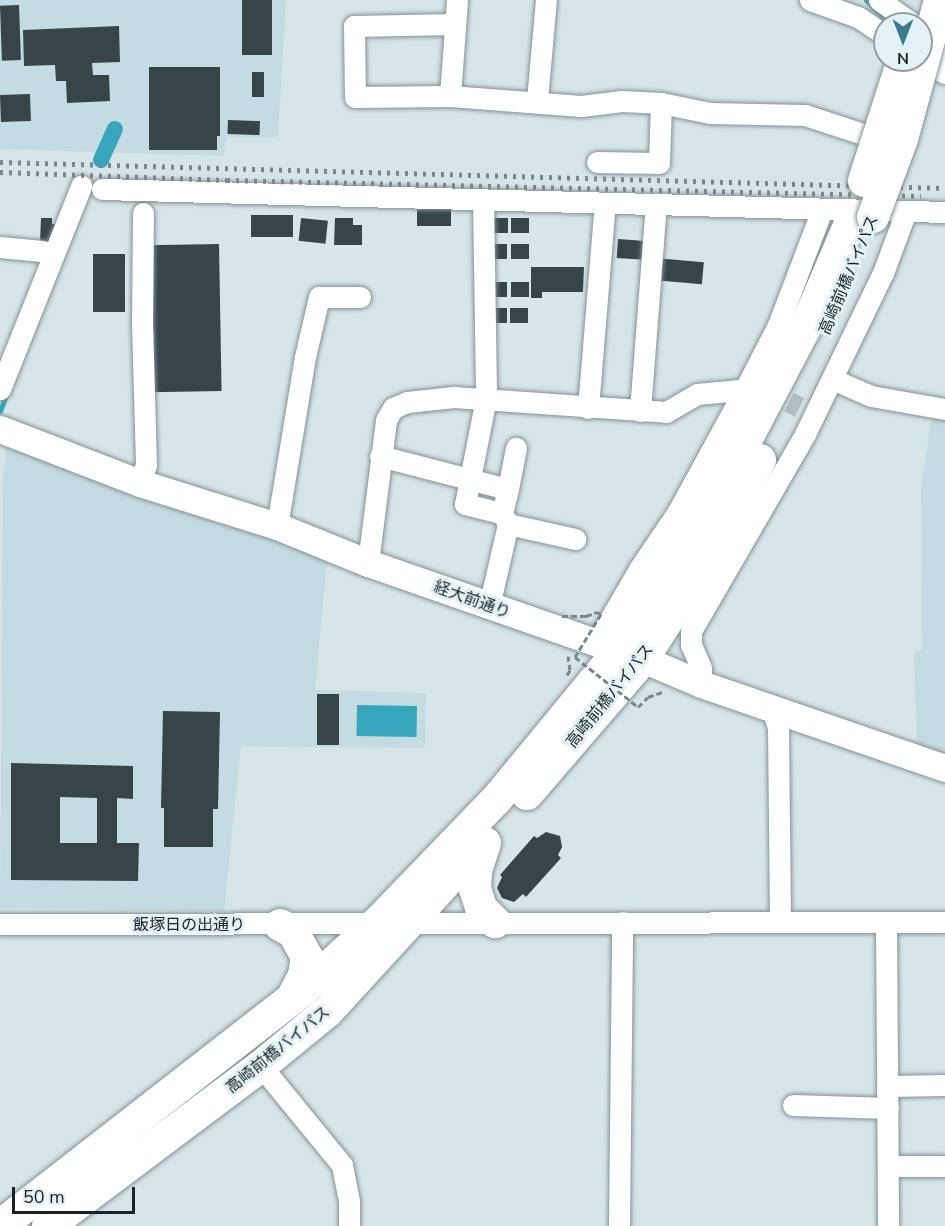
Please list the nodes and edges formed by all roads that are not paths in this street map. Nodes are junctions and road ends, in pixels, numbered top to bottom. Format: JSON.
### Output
{"nodes":[{"id":1,"x":457,"y":0,"type":"edge"},
{"id":2,"x":546,"y":0,"type":"edge"},
{"id":3,"x":810,"y":0,"type":"edge"},
{"id":4,"x":879,"y":0,"type":"edge"},
{"id":5,"x":940,"y":0,"type":"edge"},
{"id":6,"x":896,"y":12,"type":"edge"},
{"id":7,"x":455,"y":24,"type":"junction"},
{"id":8,"x":873,"y":27,"type":"edge"},
{"id":9,"x":939,"y":54,"type":"edge"},
{"id":10,"x":900,"y":72,"type":"edge"},
{"id":11,"x":450,"y":96,"type":"junction"},
{"id":12,"x":537,"y":100,"type":"junction"},
{"id":13,"x":661,"y":103,"type":"junction"},
{"id":14,"x":597,"y":162,"type":"dead end"},
{"id":15,"x":483,"y":199,"type":"junction"},
{"id":16,"x":605,"y":204,"type":"junction"},
{"id":17,"x":656,"y":205,"type":"junction"},
{"id":18,"x":822,"y":210,"type":"junction"},
{"id":19,"x":906,"y":211,"type":"junction"},
{"id":20,"x":945,"y":212,"type":"edge"},
{"id":21,"x":143,"y":213,"type":"dead end"},
{"id":22,"x":863,"y":217,"type":"junction"},
{"id":23,"x":0,"y":247,"type":"edge"},
{"id":24,"x":52,"y":255,"type":"junction"},
{"id":25,"x":360,"y":297,"type":"dead end"},
{"id":26,"x":832,"y":379,"type":"junction"},
{"id":27,"x":753,"y":388,"type":"junction"},
{"id":28,"x":0,"y":389,"type":"edge"},
{"id":29,"x":486,"y":398,"type":"junction"},
{"id":30,"x":588,"y":408,"type":"junction"},
{"id":31,"x":945,"y":409,"type":"edge"},
{"id":32,"x":639,"y":411,"type":"junction"},
{"id":33,"x":0,"y":429,"type":"edge"},
{"id":34,"x":516,"y":448,"type":"dead end"},
{"id":35,"x":380,"y":456,"type":"junction"},
{"id":36,"x":469,"y":478,"type":"junction"},
{"id":37,"x":140,"y":483,"type":"junction"},
{"id":38,"x":508,"y":489,"type":"junction"},
{"id":39,"x":505,"y":518,"type":"junction"},
{"id":40,"x":277,"y":526,"type":"junction"},
{"id":41,"x":575,"y":539,"type":"dead end"},
{"id":42,"x":368,"y":563,"type":"junction"},
{"id":43,"x":489,"y":606,"type":"junction"},
{"id":44,"x":620,"y":651,"type":"junction"},
{"id":45,"x":701,"y":684,"type":"junction"},
{"id":46,"x":772,"y":709,"type":"junction"},
{"id":47,"x":945,"y":768,"type":"edge"},
{"id":48,"x":486,"y":839,"type":"junction"},
{"id":49,"x":622,"y":921,"type":"junction"},
{"id":50,"x":378,"y":922,"type":"junction"},
{"id":51,"x":495,"y":922,"type":"junction"},
{"id":52,"x":780,"y":922,"type":"junction"},
{"id":53,"x":886,"y":922,"type":"junction"},
{"id":54,"x":945,"y":922,"type":"edge"},
{"id":55,"x":411,"y":923,"type":"junction"},
{"id":56,"x":0,"y":924,"type":"edge"},
{"id":57,"x":280,"y":925,"type":"junction"},
{"id":58,"x":292,"y":998,"type":"junction"},
{"id":59,"x":261,"y":1066,"type":"junction"},
{"id":60,"x":945,"y":1085,"type":"edge"},
{"id":61,"x":888,"y":1086,"type":"junction"},
{"id":62,"x":793,"y":1105,"type":"dead end"},
{"id":63,"x":888,"y":1108,"type":"junction"},
{"id":64,"x":888,"y":1166,"type":"junction"},
{"id":65,"x":945,"y":1166,"type":"edge"},
{"id":66,"x":0,"y":1226,"type":"edge"},
{"id":67,"x":48,"y":1226,"type":"edge"},
{"id":68,"x":349,"y":1226,"type":"edge"},
{"id":69,"x":619,"y":1226,"type":"edge"},
{"id":70,"x":888,"y":1226,"type":"edge"}],
"edges":[{"from":1,"to":7,"type":"street"},
{"from":2,"to":12,"type":"street"},
{"from":3,"to":8,"type":"street"},
{"from":4,"to":6,"type":"street"},
{"from":5,"to":22,"type":"highway","name":"高崎前橋バイパス","bridge":true},
{"from":7,"to":11,"type":"street"},
{"from":7,"to":11,"type":"street"},
{"from":9,"to":13,"type":"street"},
{"from":10,"to":22,"type":"highway","name":"高崎前橋バイパス","bridge":true},
{"from":11,"to":12,"type":"street"},
{"from":12,"to":13,"type":"street"},
{"from":13,"to":14,"type":"street"},
{"from":15,"to":16,"type":"street"},
{"from":15,"to":24,"type":"street"},
{"from":15,"to":29,"type":"street"},
{"from":16,"to":17,"type":"street"},
{"from":16,"to":30,"type":"street"},
{"from":17,"to":18,"type":"street"},
{"from":17,"to":32,"type":"street"},
{"from":18,"to":19,"type":"street"},
{"from":18,"to":27,"type":"street"},
{"from":19,"to":20,"type":"street"},
{"from":19,"to":26,"type":"street"},
{"from":21,"to":37,"type":"street"},
{"from":22,"to":44,"type":"highway","name":"高崎前橋バイパス"},
{"from":23,"to":24,"type":"street"},
{"from":24,"to":28,"type":"street"},
{"from":25,"to":40,"type":"street"},
{"from":26,"to":31,"type":"street"},
{"from":26,"to":45,"type":"street"},
{"from":27,"to":32,"type":"street"},
{"from":27,"to":44,"type":"street"},
{"from":29,"to":30,"type":"street"},
{"from":29,"to":35,"type":"street"},
{"from":29,"to":36,"type":"street"},
{"from":30,"to":32,"type":"street"},
{"from":33,"to":37,"type":"main road","name":"経大前通り"},
{"from":34,"to":38,"type":"street"},
{"from":35,"to":36,"type":"street"},
{"from":35,"to":42,"type":"street"},
{"from":36,"to":38,"type":"street"},
{"from":36,"to":39,"type":"street"},
{"from":37,"to":40,"type":"main road","name":"経大前通り"},
{"from":38,"to":39,"type":"street"},
{"from":39,"to":41,"type":"street"},
{"from":39,"to":43,"type":"street"},
{"from":40,"to":42,"type":"main road","name":"経大前通り"},
{"from":42,"to":43,"type":"main road","name":"経大前通り"},
{"from":43,"to":44,"type":"main road","name":"経大前通り"},
{"from":44,"to":45,"type":"main road","name":"経大前通り"},
{"from":44,"to":48,"type":"highway","name":"高崎前橋バイパス"},
{"from":44,"to":50,"type":"highway","name":"高崎前橋バイパス"},
{"from":45,"to":46,"type":"main road","name":"経大前通り"},
{"from":46,"to":47,"type":"main road","name":"経大前通り"},
{"from":46,"to":52,"type":"street"},
{"from":48,"to":51,"type":"highway"},
{"from":48,"to":55,"type":"highway","name":"高崎前橋バイパス"},
{"from":49,"to":51,"type":"street","name":"飯塚日の出通り"},
{"from":49,"to":52,"type":"street","name":"飯塚日の出通り"},
{"from":49,"to":69,"type":"street"},
{"from":50,"to":55,"type":"street","name":"飯塚日の出通り"},
{"from":50,"to":57,"type":"street","name":"飯塚日の出通り"},
{"from":50,"to":58,"type":"highway","name":"高崎前橋バイパス"},
{"from":51,"to":55,"type":"street","name":"飯塚日の出通り"},
{"from":52,"to":53,"type":"street","name":"飯塚日の出通り"},
{"from":53,"to":54,"type":"street","name":"飯塚日の出通り"},
{"from":53,"to":61,"type":"street"},
{"from":55,"to":59,"type":"highway","name":"高崎前橋バイパス"},
{"from":56,"to":57,"type":"street","name":"飯塚日の出通り"},
{"from":57,"to":58,"type":"highway"},
{"from":58,"to":66,"type":"highway","name":"高崎前橋バイパス"},
{"from":59,"to":67,"type":"highway","name":"高崎前橋バイパス"},
{"from":59,"to":68,"type":"street"},
{"from":60,"to":61,"type":"street"},
{"from":61,"to":63,"type":"street"},
{"from":62,"to":63,"type":"street"},
{"from":63,"to":64,"type":"street"},
{"from":64,"to":65,"type":"street"},
{"from":64,"to":70,"type":"street"}]}
